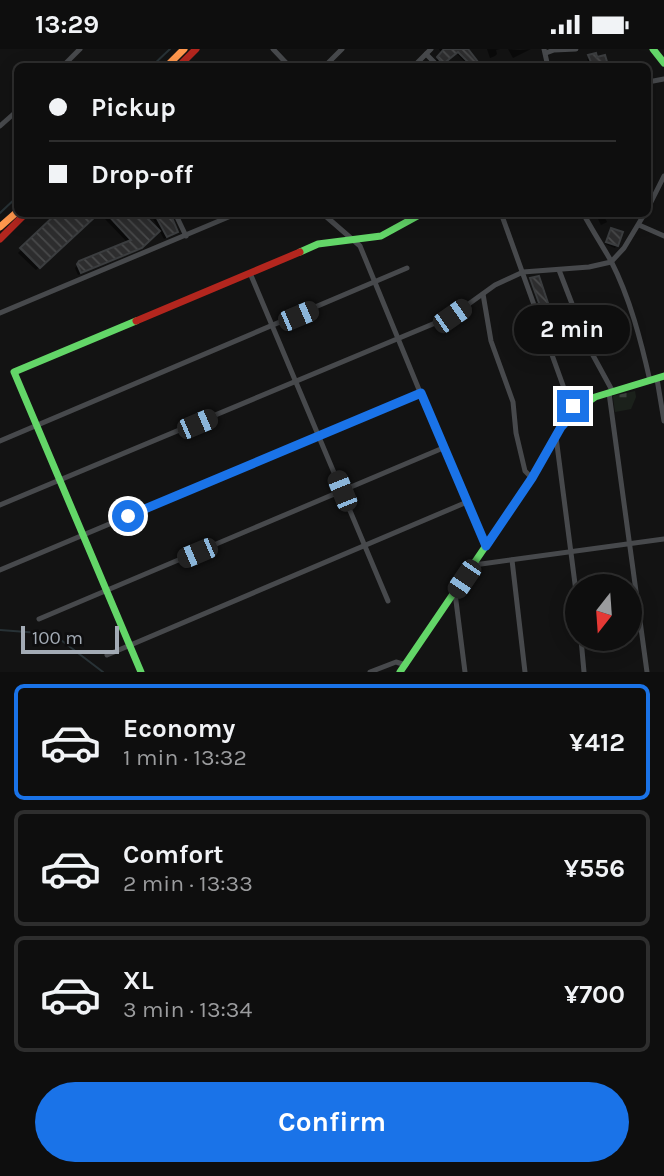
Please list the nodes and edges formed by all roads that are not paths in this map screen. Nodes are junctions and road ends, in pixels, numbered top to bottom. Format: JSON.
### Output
{"nodes":[{"id":1,"x":80,"y":49,"type":"edge"},
{"id":2,"x":184,"y":49,"type":"edge"},
{"id":3,"x":197,"y":49,"type":"edge"},
{"id":4,"x":274,"y":49,"type":"edge"},
{"id":5,"x":342,"y":49,"type":"edge"},
{"id":6,"x":555,"y":49,"type":"edge"},
{"id":7,"x":576,"y":49,"type":"edge"},
{"id":8,"x":653,"y":49,"type":"edge"},
{"id":9,"x":545,"y":51,"type":"edge"},
{"id":10,"x":66,"y":63,"type":"edge"},
{"id":11,"x":170,"y":63,"type":"edge"},
{"id":12,"x":182,"y":63,"type":"edge"},
{"id":13,"x":286,"y":63,"type":"edge"},
{"id":14,"x":328,"y":63,"type":"edge"},
{"id":15,"x":664,"y":63,"type":"edge"},
{"id":16,"x":14,"y":114,"type":"edge"},
{"id":17,"x":0,"y":127,"type":"edge"},
{"id":18,"x":664,"y":176,"type":"edge"},
{"id":19,"x":651,"y":202,"type":"edge"},
{"id":20,"x":14,"y":215,"type":"edge"},
{"id":21,"x":22,"y":217,"type":"edge"},
{"id":22,"x":177,"y":217,"type":"edge"},
{"id":23,"x":229,"y":217,"type":"edge"},
{"id":24,"x":327,"y":217,"type":"edge"},
{"id":25,"x":416,"y":217,"type":"edge"},
{"id":26,"x":502,"y":217,"type":"edge"},
{"id":27,"x":585,"y":217,"type":"edge"},
{"id":28,"x":643,"y":217,"type":"edge"},
{"id":29,"x":639,"y":225,"type":"junction"},
{"id":30,"x":0,"y":227,"type":"edge"},
{"id":31,"x":186,"y":236,"type":"junction"},
{"id":32,"x":664,"y":236,"type":"edge"},
{"id":33,"x":0,"y":239,"type":"edge"},
{"id":34,"x":355,"y":240,"type":"junction"},
{"id":35,"x":611,"y":262,"type":"junction"},
{"id":36,"x":407,"y":268,"type":"dead end"},
{"id":37,"x":559,"y":270,"type":"junction"},
{"id":38,"x":523,"y":272,"type":"junction"},
{"id":39,"x":250,"y":273,"type":"junction"},
{"id":40,"x":375,"y":282,"type":"junction"},
{"id":41,"x":483,"y":295,"type":"junction"},
{"id":42,"x":0,"y":313,"type":"edge"},
{"id":43,"x":273,"y":327,"type":"junction"},
{"id":44,"x":399,"y":340,"type":"junction"},
{"id":45,"x":657,"y":379,"type":"edge"},
{"id":46,"x":296,"y":383,"type":"junction"},
{"id":47,"x":421,"y":393,"type":"junction"},
{"id":48,"x":611,"y":393,"type":"junction"},
{"id":49,"x":576,"y":410,"type":"junction"},
{"id":50,"x":664,"y":421,"type":"edge"},
{"id":51,"x":37,"y":426,"type":"junction"},
{"id":52,"x":319,"y":436,"type":"junction"},
{"id":53,"x":555,"y":436,"type":"junction"},
{"id":54,"x":0,"y":441,"type":"edge"},
{"id":55,"x":443,"y":448,"type":"junction"},
{"id":56,"x":532,"y":478,"type":"junction"},
{"id":57,"x":60,"y":480,"type":"junction"},
{"id":58,"x":342,"y":491,"type":"junction"},
{"id":59,"x":467,"y":502,"type":"junction"},
{"id":60,"x":0,"y":505,"type":"edge"},
{"id":61,"x":83,"y":535,"type":"junction"},
{"id":62,"x":664,"y":539,"type":"edge"},
{"id":63,"x":631,"y":544,"type":"junction"},
{"id":64,"x":365,"y":545,"type":"junction"},
{"id":65,"x":486,"y":546,"type":"junction"},
{"id":66,"x":572,"y":551,"type":"junction"},
{"id":67,"x":512,"y":560,"type":"junction"},
{"id":68,"x":474,"y":565,"type":"junction"},
{"id":69,"x":0,"y":570,"type":"edge"},
{"id":70,"x":574,"y":574,"type":"edge"},
{"id":71,"x":108,"y":590,"type":"junction"},
{"id":72,"x":455,"y":593,"type":"junction"},
{"id":73,"x":388,"y":601,"type":"dead end"},
{"id":74,"x":39,"y":619,"type":"dead end"},
{"id":75,"x":130,"y":645,"type":"junction"},
{"id":76,"x":582,"y":651,"type":"edge"},
{"id":77,"x":107,"y":655,"type":"dead end"},
{"id":78,"x":406,"y":665,"type":"junction"},
{"id":79,"x":141,"y":672,"type":"edge"},
{"id":80,"x":370,"y":672,"type":"edge"},
{"id":81,"x":400,"y":672,"type":"edge"},
{"id":82,"x":464,"y":672,"type":"edge"},
{"id":83,"x":524,"y":672,"type":"edge"},
{"id":84,"x":584,"y":672,"type":"edge"},
{"id":85,"x":647,"y":672,"type":"edge"}],
"edges":[{"from":1,"to":10,"type":"street"},
{"from":2,"to":11,"type":"street"},
{"from":3,"to":12,"type":"street"},
{"from":4,"to":13,"type":"street"},
{"from":5,"to":14,"type":"street"},
{"from":6,"to":7,"type":"street"},
{"from":6,"to":9,"type":"street"},
{"from":8,"to":15,"type":"street"},
{"from":16,"to":17,"type":"street"},
{"from":18,"to":19,"type":"street"},
{"from":20,"to":30,"type":"street"},
{"from":21,"to":33,"type":"street"},
{"from":22,"to":31,"type":"street"},
{"from":23,"to":31,"type":"street"},
{"from":24,"to":34,"type":"street"},
{"from":25,"to":34,"type":"street"},
{"from":26,"to":38,"type":"street"},
{"from":27,"to":35,"type":"street"},
{"from":28,"to":29,"type":"street"},
{"from":29,"to":32,"type":"street"},
{"from":29,"to":35,"type":"street"},
{"from":31,"to":42,"type":"street"},
{"from":34,"to":39,"type":"street"},
{"from":34,"to":40,"type":"street"},
{"from":35,"to":37,"type":"street"},
{"from":35,"to":45,"type":"street"},
{"from":36,"to":40,"type":"street"},
{"from":37,"to":38,"type":"street"},
{"from":37,"to":48,"type":"street"},
{"from":38,"to":41,"type":"street"},
{"from":38,"to":49,"type":"street"},
{"from":39,"to":43,"type":"street"},
{"from":39,"to":51,"type":"street"},
{"from":40,"to":43,"type":"street"},
{"from":40,"to":44,"type":"street"},
{"from":41,"to":44,"type":"street"},
{"from":41,"to":56,"type":"street"},
{"from":43,"to":46,"type":"street"},
{"from":43,"to":51,"type":"street"},
{"from":44,"to":46,"type":"street"},
{"from":44,"to":47,"type":"street"},
{"from":45,"to":48,"type":"street"},
{"from":45,"to":50,"type":"street"},
{"from":46,"to":52,"type":"street"},
{"from":46,"to":57,"type":"street"},
{"from":47,"to":52,"type":"street"},
{"from":47,"to":55,"type":"street"},
{"from":48,"to":49,"type":"street"},
{"from":48,"to":63,"type":"street"},
{"from":49,"to":53,"type":"street"},
{"from":51,"to":54,"type":"street"},
{"from":51,"to":57,"type":"street"},
{"from":52,"to":58,"type":"street"},
{"from":52,"to":61,"type":"street"},
{"from":53,"to":56,"type":"street"},
{"from":53,"to":66,"type":"street"},
{"from":55,"to":58,"type":"street"},
{"from":55,"to":59,"type":"street"},
{"from":56,"to":65,"type":"street"},
{"from":57,"to":60,"type":"street"},
{"from":57,"to":61,"type":"street"},
{"from":58,"to":64,"type":"street"},
{"from":58,"to":71,"type":"street"},
{"from":59,"to":64,"type":"street"},
{"from":59,"to":65,"type":"street"},
{"from":61,"to":69,"type":"street"},
{"from":61,"to":71,"type":"street"},
{"from":62,"to":63,"type":"street"},
{"from":63,"to":66,"type":"street"},
{"from":63,"to":85,"type":"street"},
{"from":64,"to":73,"type":"street"},
{"from":64,"to":75,"type":"street"},
{"from":65,"to":68,"type":"street"},
{"from":66,"to":67,"type":"street"},
{"from":66,"to":70,"type":"street"},
{"from":67,"to":68,"type":"street"},
{"from":67,"to":83,"type":"street"},
{"from":68,"to":72,"type":"street"},
{"from":71,"to":74,"type":"street"},
{"from":71,"to":75,"type":"street"},
{"from":72,"to":78,"type":"street"},
{"from":72,"to":82,"type":"street"},
{"from":75,"to":77,"type":"street"},
{"from":75,"to":79,"type":"street"},
{"from":76,"to":84,"type":"street"},
{"from":78,"to":80,"type":"street"},
{"from":78,"to":81,"type":"street"}]}
